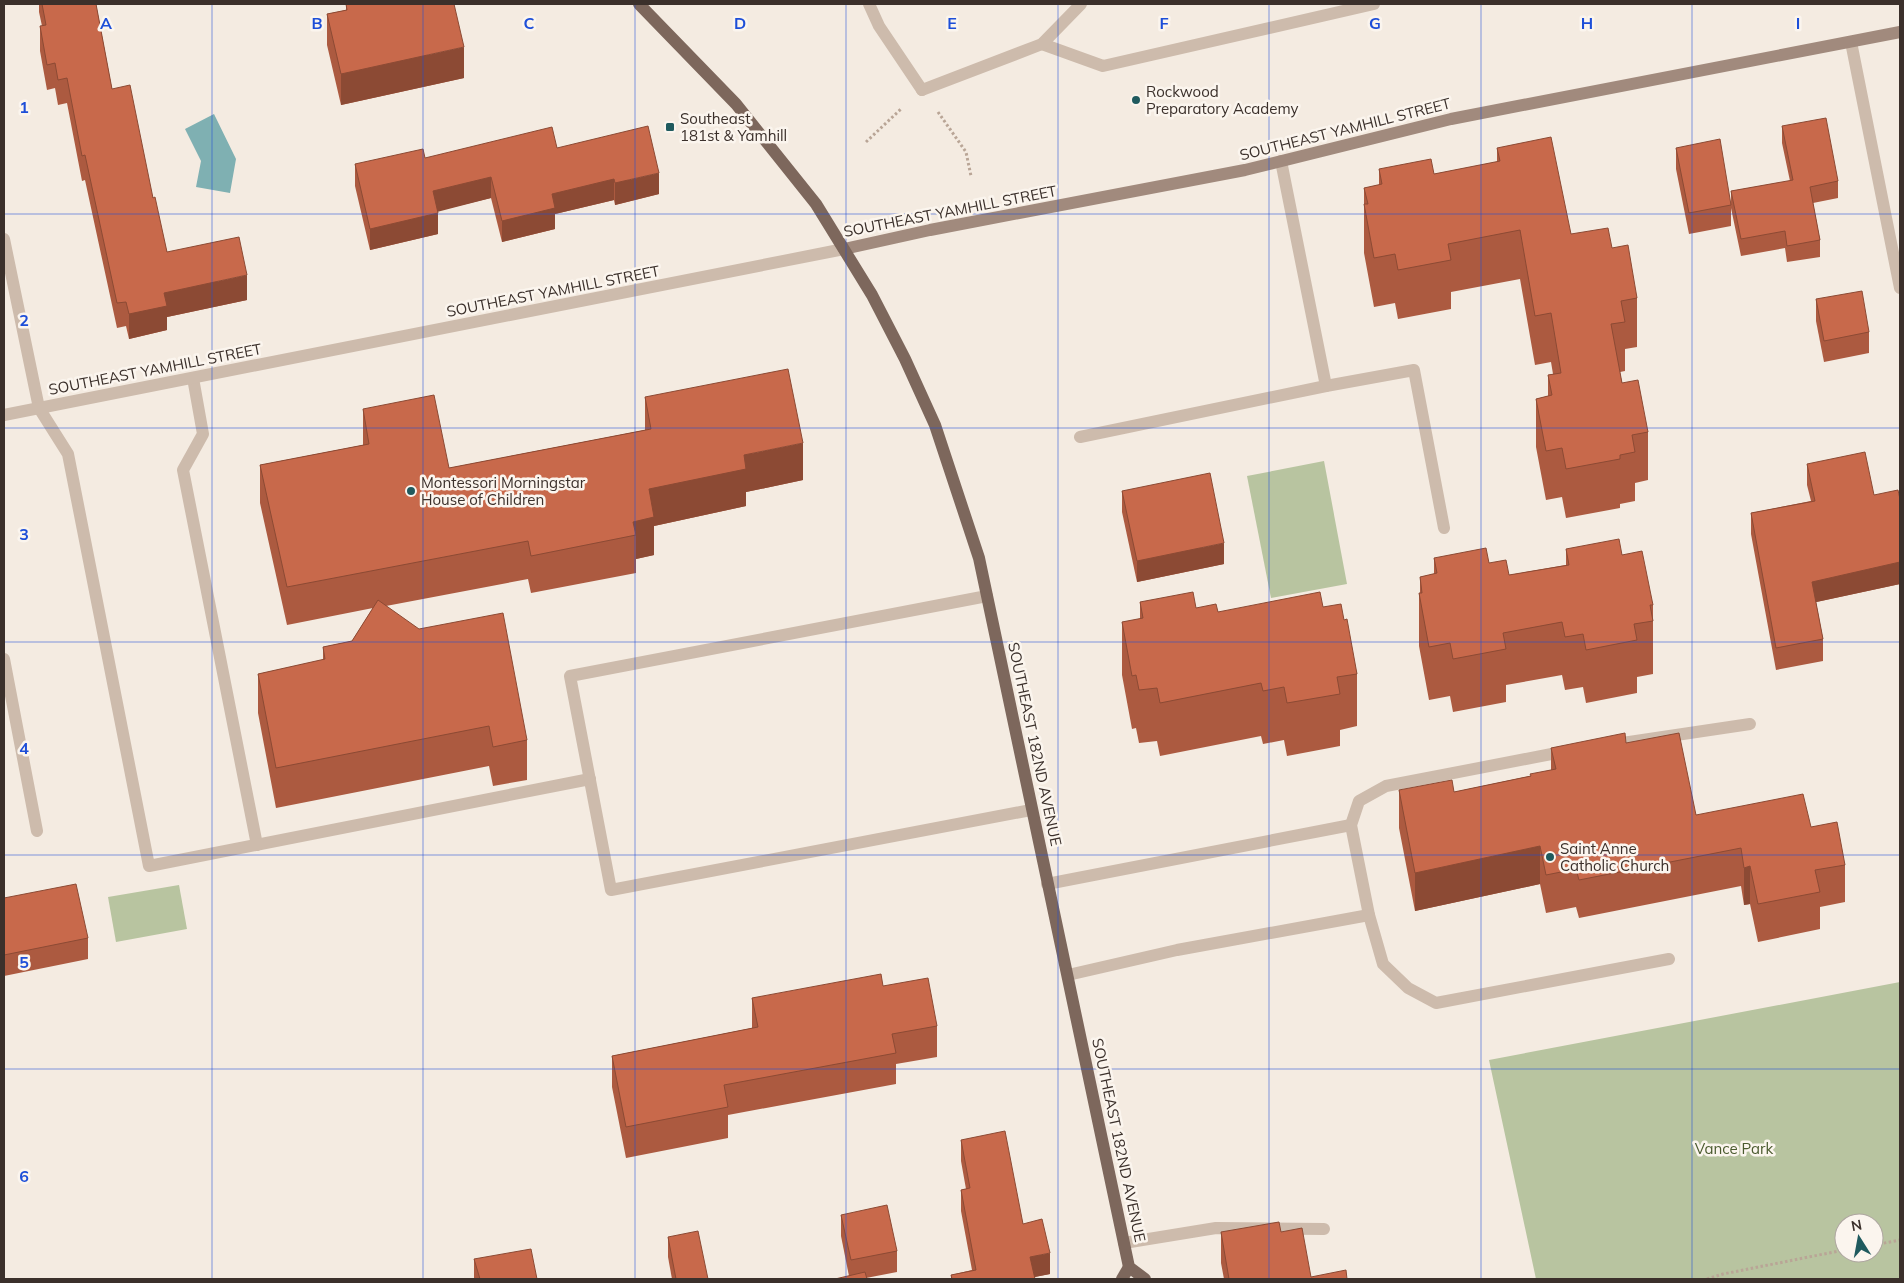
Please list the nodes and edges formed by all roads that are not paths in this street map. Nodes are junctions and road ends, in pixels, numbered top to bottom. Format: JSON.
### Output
{"nodes":[{"id":1,"x":639,"y":4,"type":"edge"},
{"id":2,"x":868,"y":4,"type":"edge"},
{"id":3,"x":1081,"y":4,"type":"edge"},
{"id":4,"x":1374,"y":4,"type":"edge"},
{"id":5,"x":1900,"y":32,"type":"edge"},
{"id":6,"x":1851,"y":42,"type":"junction"},
{"id":7,"x":1042,"y":44,"type":"junction"},
{"id":8,"x":1281,"y":161,"type":"junction"},
{"id":9,"x":4,"y":239,"type":"edge"},
{"id":10,"x":844,"y":249,"type":"junction"},
{"id":11,"x":1900,"y":288,"type":"edge"},
{"id":12,"x":193,"y":378,"type":"junction"},
{"id":13,"x":1326,"y":386,"type":"junction"},
{"id":14,"x":39,"y":408,"type":"junction"},
{"id":15,"x":4,"y":415,"type":"edge"},
{"id":16,"x":1080,"y":437,"type":"dead end"},
{"id":17,"x":1444,"y":528,"type":"dead end"},
{"id":18,"x":987,"y":596,"type":"junction"},
{"id":19,"x":4,"y":659,"type":"edge"},
{"id":20,"x":1750,"y":724,"type":"dead end"},
{"id":21,"x":1599,"y":746,"type":"edge"},
{"id":22,"x":1581,"y":749,"type":"edge"},
{"id":23,"x":590,"y":779,"type":"junction"},
{"id":24,"x":1031,"y":810,"type":"junction"},
{"id":25,"x":1351,"y":825,"type":"junction"},
{"id":26,"x":37,"y":831,"type":"dead end"},
{"id":27,"x":257,"y":845,"type":"junction"},
{"id":28,"x":1047,"y":884,"type":"junction"},
{"id":29,"x":1369,"y":915,"type":"junction"},
{"id":30,"x":1669,"y":959,"type":"dead end"},
{"id":31,"x":1068,"y":976,"type":"junction"},
{"id":32,"x":1324,"y":1229,"type":"dead end"},
{"id":33,"x":1124,"y":1243,"type":"junction"},
{"id":34,"x":1129,"y":1267,"type":"junction"},
{"id":35,"x":1122,"y":1279,"type":"edge"},
{"id":36,"x":1146,"y":1279,"type":"edge"}],
"edges":[{"from":1,"to":10,"type":"main road","name":"SOUTHEAST 182ND AVENUE"},
{"from":2,"to":7,"type":"street"},
{"from":3,"to":7,"type":"street"},
{"from":4,"to":7,"type":"street"},
{"from":5,"to":6,"type":"street","name":"SOUTHEAST YAMHILL STREET"},
{"from":6,"to":8,"type":"street","name":"SOUTHEAST YAMHILL STREET"},
{"from":6,"to":11,"type":"street"},
{"from":8,"to":10,"type":"street","name":"SOUTHEAST YAMHILL STREET"},
{"from":8,"to":13,"type":"street"},
{"from":9,"to":14,"type":"street"},
{"from":10,"to":12,"type":"street","name":"SOUTHEAST YAMHILL STREET"},
{"from":10,"to":18,"type":"main road","name":"SOUTHEAST 182ND AVENUE"},
{"from":12,"to":14,"type":"street","name":"SOUTHEAST YAMHILL STREET"},
{"from":12,"to":27,"type":"street"},
{"from":13,"to":16,"type":"street"},
{"from":13,"to":17,"type":"street"},
{"from":14,"to":15,"type":"street","name":"SOUTHEAST YAMHILL STREET"},
{"from":14,"to":27,"type":"street"},
{"from":18,"to":23,"type":"street"},
{"from":18,"to":24,"type":"main road","name":"SOUTHEAST 182ND AVENUE"},
{"from":19,"to":26,"type":"street"},
{"from":20,"to":21,"type":"street"},
{"from":22,"to":25,"type":"street"},
{"from":23,"to":24,"type":"street"},
{"from":23,"to":27,"type":"street"},
{"from":24,"to":28,"type":"main road","name":"SOUTHEAST 182ND AVENUE"},
{"from":25,"to":28,"type":"street"},
{"from":25,"to":29,"type":"street"},
{"from":28,"to":31,"type":"main road","name":"SOUTHEAST 182ND AVENUE"},
{"from":29,"to":30,"type":"street"},
{"from":29,"to":31,"type":"street"},
{"from":31,"to":33,"type":"main road","name":"SOUTHEAST 182ND AVENUE"},
{"from":32,"to":33,"type":"street"},
{"from":33,"to":34,"type":"main road","name":"SOUTHEAST 182ND AVENUE"},
{"from":34,"to":35,"type":"main road"},
{"from":34,"to":36,"type":"main road"}]}
